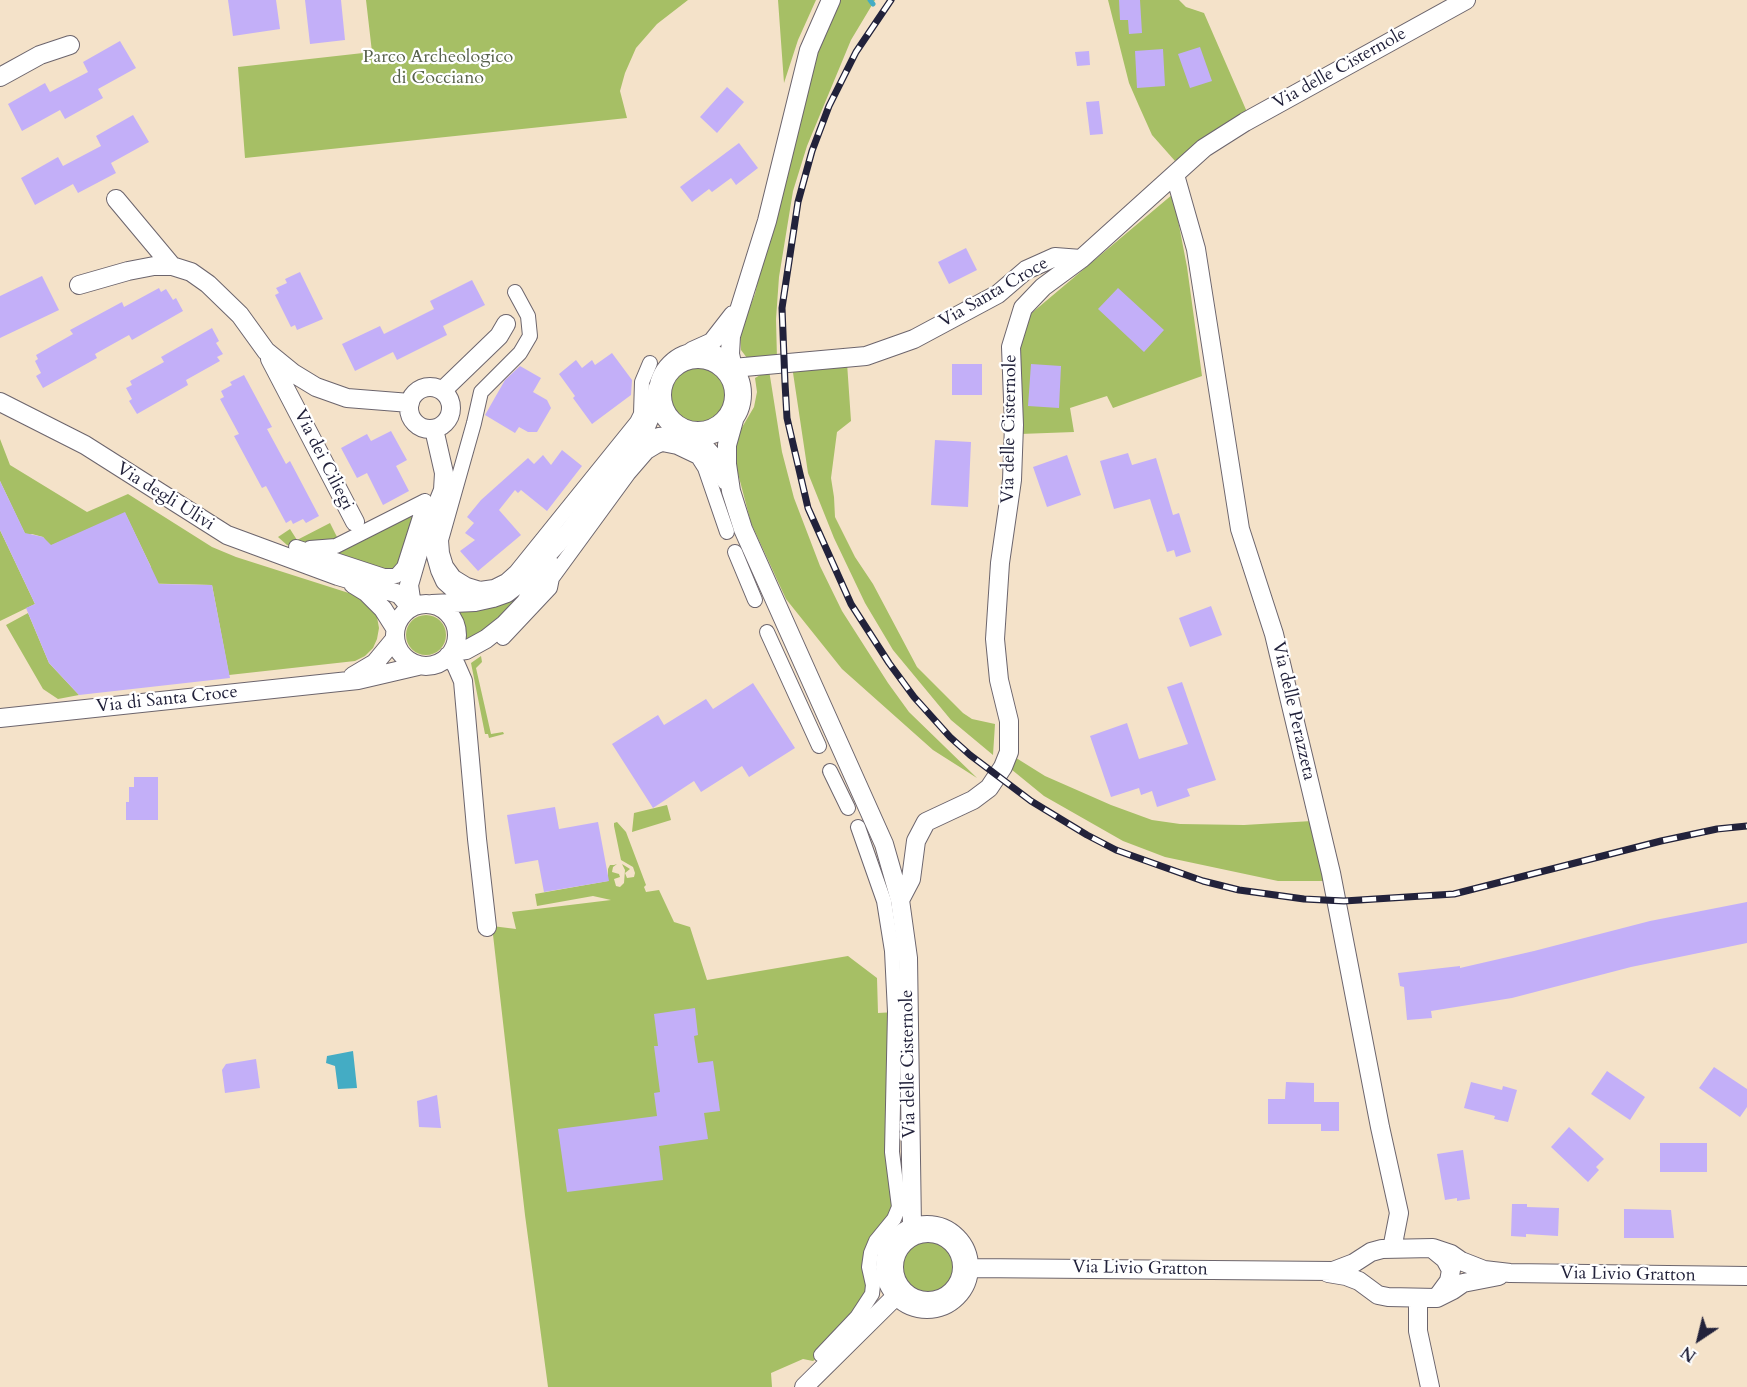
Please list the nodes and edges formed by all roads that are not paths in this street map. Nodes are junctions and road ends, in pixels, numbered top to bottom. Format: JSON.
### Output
{"nodes":[{"id":1,"x":831,"y":0,"type":"edge"},
{"id":2,"x":1466,"y":0,"type":"edge"},
{"id":3,"x":70,"y":45,"type":"dead end"},
{"id":4,"x":0,"y":77,"type":"edge"},
{"id":5,"x":1175,"y":174,"type":"junction"},
{"id":6,"x":116,"y":199,"type":"dead end"},
{"id":7,"x":1081,"y":259,"type":"junction"},
{"id":8,"x":172,"y":266,"type":"junction"},
{"id":9,"x":79,"y":285,"type":"dead end"},
{"id":10,"x":515,"y":292,"type":"dead end"},
{"id":11,"x":740,"y":306,"type":"junction"},
{"id":12,"x":506,"y":324,"type":"dead end"},
{"id":13,"x":266,"y":351,"type":"junction"},
{"id":14,"x":681,"y":361,"type":"junction"},
{"id":15,"x":650,"y":363,"type":"dead end"},
{"id":16,"x":733,"y":368,"type":"junction"},
{"id":17,"x":658,"y":387,"type":"junction"},
{"id":18,"x":442,"y":391,"type":"junction"},
{"id":19,"x":0,"y":402,"type":"edge"},
{"id":20,"x":410,"y":403,"type":"junction"},
{"id":21,"x":734,"y":420,"type":"junction"},
{"id":22,"x":434,"y":429,"type":"junction"},
{"id":23,"x":686,"y":434,"type":"junction"},
{"id":24,"x":626,"y":458,"type":"junction"},
{"id":25,"x":731,"y":491,"type":"junction"},
{"id":26,"x":438,"y":504,"type":"junction"},
{"id":27,"x":355,"y":522,"type":"dead end"},
{"id":28,"x":570,"y":530,"type":"junction"},
{"id":29,"x":727,"y":532,"type":"dead end"},
{"id":30,"x":296,"y":547,"type":"joint"},
{"id":31,"x":735,"y":552,"type":"dead end"},
{"id":32,"x":338,"y":576,"type":"junction"},
{"id":33,"x":755,"y":600,"type":"dead end"},
{"id":34,"x":476,"y":602,"type":"junction"},
{"id":35,"x":432,"y":604,"type":"junction"},
{"id":36,"x":411,"y":607,"type":"junction"},
{"id":37,"x":767,"y":632,"type":"dead end"},
{"id":38,"x":395,"y":634,"type":"junction"},
{"id":39,"x":503,"y":638,"type":"dead end"},
{"id":40,"x":450,"y":654,"type":"junction"},
{"id":41,"x":418,"y":666,"type":"junction"},
{"id":42,"x":334,"y":681,"type":"junction"},
{"id":43,"x":0,"y":718,"type":"edge"},
{"id":44,"x":819,"y":746,"type":"dead end"},
{"id":45,"x":830,"y":771,"type":"dead end"},
{"id":46,"x":848,"y":808,"type":"dead end"},
{"id":47,"x":858,"y":827,"type":"dead end"},
{"id":48,"x":900,"y":900,"type":"junction"},
{"id":49,"x":488,"y":927,"type":"dead end"},
{"id":50,"x":1399,"y":1213,"type":"junction"},
{"id":51,"x":912,"y":1233,"type":"junction"},
{"id":52,"x":1433,"y":1248,"type":"junction"},
{"id":53,"x":1387,"y":1249,"type":"junction"},
{"id":54,"x":1414,"y":1249,"type":"junction"},
{"id":55,"x":970,"y":1268,"type":"junction"},
{"id":56,"x":1312,"y":1271,"type":"junction"},
{"id":57,"x":1510,"y":1273,"type":"junction"},
{"id":58,"x":1747,"y":1276,"type":"edge"},
{"id":59,"x":1378,"y":1295,"type":"junction"},
{"id":60,"x":896,"y":1296,"type":"junction"},
{"id":61,"x":1419,"y":1297,"type":"junction"},
{"id":62,"x":821,"y":1355,"type":"dead end"},
{"id":63,"x":804,"y":1387,"type":"edge"},
{"id":64,"x":1430,"y":1387,"type":"edge"}],
"edges":[{"from":1,"to":11,"type":"street"},
{"from":2,"to":5,"type":"street","name":"Via delle Cisternole"},
{"from":3,"to":4,"type":"street"},
{"from":5,"to":7,"type":"street","name":"Via delle Cisternole"},
{"from":5,"to":50,"type":"street","name":"Via delle Perazzeta"},
{"from":6,"to":8,"type":"street"},
{"from":7,"to":16,"type":"street","name":"Via Santa Croce"},
{"from":7,"to":48,"type":"street","name":"Via delle Cisternole"},
{"from":8,"to":9,"type":"street"},
{"from":8,"to":13,"type":"street"},
{"from":10,"to":15,"type":"street"},
{"from":11,"to":14,"type":"street"},
{"from":11,"to":16,"type":"street"},
{"from":12,"to":18,"type":"street"},
{"from":13,"to":20,"type":"street"},
{"from":13,"to":27,"type":"street","name":"Via dei Ciliegi"},
{"from":14,"to":14,"type":"street"},
{"from":14,"to":16,"type":"street"},
{"from":14,"to":17,"type":"street"},
{"from":16,"to":21,"type":"street","name":"Via delle Cisternole"},
{"from":17,"to":23,"type":"street","name":"Via delle Cisternole"},
{"from":17,"to":24,"type":"street"},
{"from":18,"to":20,"type":"street"},
{"from":18,"to":22,"type":"street"},
{"from":19,"to":32,"type":"street","name":"Via degli Ulivi"},
{"from":20,"to":22,"type":"street"},
{"from":21,"to":23,"type":"street"},
{"from":21,"to":25,"type":"street","name":"Via delle Cisternole"},
{"from":22,"to":26,"type":"street"},
{"from":23,"to":24,"type":"street"},
{"from":23,"to":25,"type":"street","name":"Via delle Cisternole"},
{"from":24,"to":28,"type":"street"},
{"from":25,"to":48,"type":"street","name":"Via delle Cisternole"},
{"from":26,"to":34,"type":"street"},
{"from":26,"to":36,"type":"street"},
{"from":28,"to":34,"type":"street"},
{"from":28,"to":40,"type":"street"},
{"from":29,"to":39,"type":"street"},
{"from":30,"to":30,"type":"street"},
{"from":31,"to":33,"type":"street"},
{"from":32,"to":36,"type":"street","name":"Via degli Ulivi"},
{"from":32,"to":38,"type":"street","name":"Via degli Ulivi"},
{"from":34,"to":35,"type":"street"},
{"from":35,"to":36,"type":"street"},
{"from":35,"to":40,"type":"street"},
{"from":36,"to":38,"type":"street"},
{"from":37,"to":44,"type":"street"},
{"from":38,"to":41,"type":"street"},
{"from":38,"to":42,"type":"street"},
{"from":40,"to":41,"type":"street"},
{"from":40,"to":49,"type":"street"},
{"from":41,"to":42,"type":"street"},
{"from":42,"to":43,"type":"street","name":"Via di Santa Croce"},
{"from":45,"to":46,"type":"street"},
{"from":47,"to":62,"type":"street"},
{"from":48,"to":51,"type":"street","name":"Via delle Cisternole"},
{"from":50,"to":53,"type":"street","name":"Via delle Perazzeta"},
{"from":50,"to":54,"type":"street"},
{"from":51,"to":51,"type":"street"},
{"from":51,"to":55,"type":"street"},
{"from":51,"to":60,"type":"street"},
{"from":52,"to":54,"type":"street","name":"Via Livio Gratton"},
{"from":52,"to":57,"type":"street","name":"Via Livio Gratton"},
{"from":52,"to":61,"type":"street"},
{"from":53,"to":54,"type":"street","name":"Via Livio Gratton"},
{"from":53,"to":56,"type":"street","name":"Via Livio Gratton"},
{"from":53,"to":59,"type":"street"},
{"from":55,"to":56,"type":"street","name":"Via Livio Gratton"},
{"from":55,"to":60,"type":"street"},
{"from":56,"to":59,"type":"street","name":"Via Livio Gratton"},
{"from":57,"to":58,"type":"street","name":"Via Livio Gratton"},
{"from":57,"to":61,"type":"street","name":"Via Livio Gratton"},
{"from":59,"to":61,"type":"street","name":"Via Livio Gratton"},
{"from":60,"to":63,"type":"street"},
{"from":61,"to":64,"type":"street"}]}
